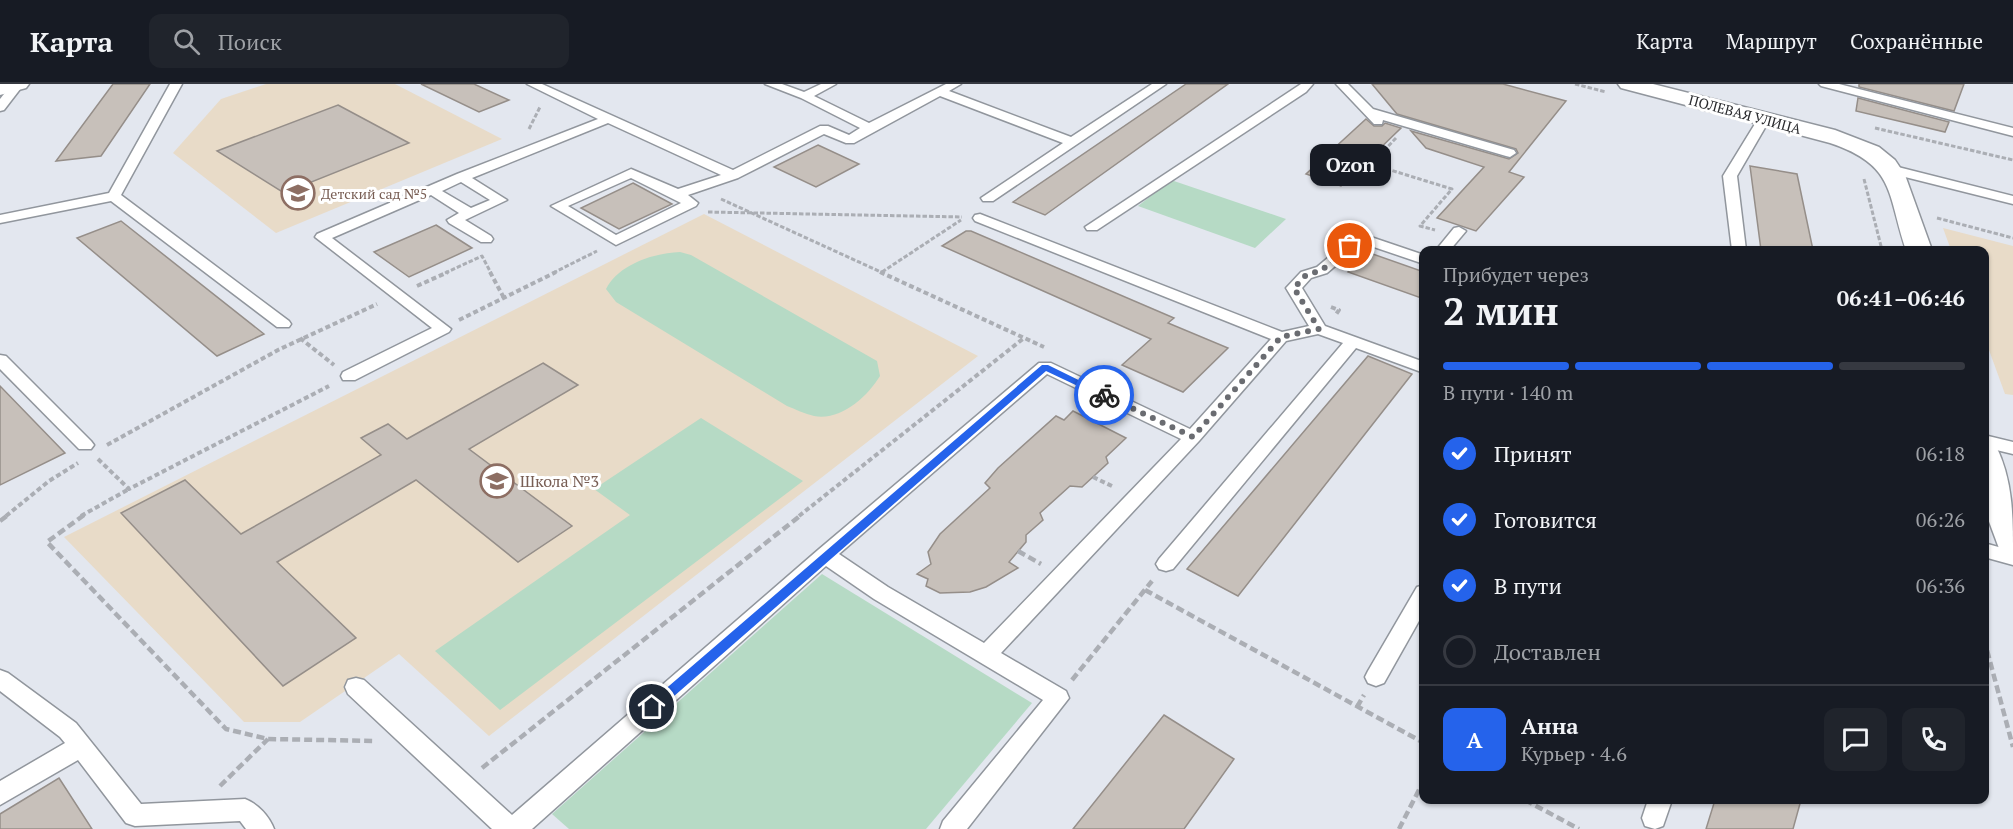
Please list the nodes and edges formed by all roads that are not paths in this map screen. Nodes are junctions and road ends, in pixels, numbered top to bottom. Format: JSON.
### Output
{"nodes":[{"id":1,"x":19,"y":84,"type":"edge"},
{"id":2,"x":176,"y":84,"type":"edge"},
{"id":3,"x":533,"y":84,"type":"edge"},
{"id":4,"x":771,"y":84,"type":"edge"},
{"id":5,"x":830,"y":84,"type":"edge"},
{"id":6,"x":955,"y":84,"type":"edge"},
{"id":7,"x":1160,"y":84,"type":"edge"},
{"id":8,"x":1307,"y":84,"type":"edge"},
{"id":9,"x":1342,"y":84,"type":"edge"},
{"id":10,"x":1628,"y":84,"type":"edge"},
{"id":11,"x":1825,"y":84,"type":"edge"},
{"id":12,"x":0,"y":89,"type":"edge"},
{"id":13,"x":940,"y":92,"type":"junction"},
{"id":14,"x":805,"y":96,"type":"junction"},
{"id":15,"x":0,"y":107,"type":"edge"},
{"id":16,"x":1370,"y":112,"type":"junction"},
{"id":17,"x":608,"y":119,"type":"junction"},
{"id":18,"x":1764,"y":119,"type":"junction"},
{"id":19,"x":869,"y":128,"type":"junction"},
{"id":20,"x":1388,"y":131,"type":"road end"},
{"id":21,"x":2013,"y":132,"type":"edge"},
{"id":22,"x":1072,"y":142,"type":"junction"},
{"id":23,"x":1510,"y":153,"type":"dead end"},
{"id":24,"x":1890,"y":169,"type":"junction"},
{"id":25,"x":733,"y":175,"type":"junction"},
{"id":26,"x":462,"y":177,"type":"junction"},
{"id":27,"x":431,"y":190,"type":"junction"},
{"id":28,"x":677,"y":194,"type":"junction"},
{"id":29,"x":114,"y":196,"type":"junction"},
{"id":30,"x":988,"y":198,"type":"dead end"},
{"id":31,"x":2013,"y":200,"type":"edge"},
{"id":32,"x":470,"y":213,"type":"junction"},
{"id":33,"x":980,"y":218,"type":"dead end"},
{"id":34,"x":0,"y":219,"type":"edge"},
{"id":35,"x":1092,"y":227,"type":"dead end"},
{"id":36,"x":1459,"y":231,"type":"dead end"},
{"id":37,"x":486,"y":240,"type":"dead end"},
{"id":38,"x":1446,"y":246,"type":"edge"},
{"id":39,"x":1738,"y":246,"type":"edge"},
{"id":40,"x":1917,"y":246,"type":"edge"},
{"id":41,"x":1418,"y":258,"type":"edge"},
{"id":42,"x":282,"y":324,"type":"road end"},
{"id":43,"x":1319,"y":329,"type":"junction"},
{"id":44,"x":1281,"y":337,"type":"junction"},
{"id":45,"x":1352,"y":343,"type":"junction"},
{"id":46,"x":0,"y":360,"type":"edge"},
{"id":47,"x":1419,"y":366,"type":"edge"},
{"id":48,"x":349,"y":376,"type":"road end"},
{"id":49,"x":1193,"y":437,"type":"junction"},
{"id":50,"x":1989,"y":442,"type":"edge"},
{"id":51,"x":2013,"y":448,"type":"edge"},
{"id":52,"x":91,"y":451,"type":"road end"},
{"id":53,"x":1989,"y":469,"type":"edge"},
{"id":54,"x":2013,"y":542,"type":"edge"},
{"id":55,"x":1989,"y":551,"type":"edge"},
{"id":56,"x":825,"y":555,"type":"junction"},
{"id":57,"x":2013,"y":558,"type":"edge"},
{"id":58,"x":1166,"y":564,"type":"road end"},
{"id":59,"x":1419,"y":602,"type":"edge"},
{"id":60,"x":987,"y":654,"type":"junction"},
{"id":61,"x":1376,"y":677,"type":"dead end"},
{"id":62,"x":0,"y":679,"type":"edge"},
{"id":63,"x":356,"y":687,"type":"dead end"},
{"id":64,"x":81,"y":746,"type":"junction"},
{"id":65,"x":0,"y":794,"type":"edge"},
{"id":66,"x":262,"y":829,"type":"edge"},
{"id":67,"x":509,"y":829,"type":"edge"},
{"id":68,"x":514,"y":829,"type":"edge"},
{"id":69,"x":952,"y":829,"type":"edge"}],
"edges":[{"from":1,"to":12,"type":"street"},
{"from":1,"to":15,"type":"lane"},
{"from":2,"to":29,"type":"lane"},
{"from":3,"to":17,"type":"lane"},
{"from":4,"to":14,"type":"lane"},
{"from":5,"to":14,"type":"lane"},
{"from":6,"to":13,"type":"lane"},
{"from":7,"to":22,"type":"lane"},
{"from":8,"to":35,"type":"lane"},
{"from":9,"to":16,"type":"lane"},
{"from":10,"to":18,"type":"street","name":"ПОЛЕВАЯ УЛИЦА"},
{"from":11,"to":21,"type":"lane"},
{"from":13,"to":19,"type":"lane"},
{"from":13,"to":22,"type":"lane"},
{"from":14,"to":19,"type":"lane"},
{"from":16,"to":20,"type":"lane"},
{"from":16,"to":23,"type":"lane"},
{"from":17,"to":25,"type":"lane"},
{"from":17,"to":26,"type":"lane"},
{"from":18,"to":24,"type":"street","name":"ПОЛЕВАЯ УЛИЦА"},
{"from":18,"to":39,"type":"lane"},
{"from":19,"to":25,"type":"lane"},
{"from":22,"to":30,"type":"lane"},
{"from":24,"to":31,"type":"lane"},
{"from":24,"to":40,"type":"street"},
{"from":25,"to":28,"type":"lane"},
{"from":26,"to":27,"type":"lane"},
{"from":26,"to":32,"type":"lane"},
{"from":27,"to":32,"type":"lane"},
{"from":27,"to":48,"type":"lane"},
{"from":28,"to":28,"type":"lane"},
{"from":29,"to":34,"type":"lane"},
{"from":29,"to":42,"type":"lane"},
{"from":32,"to":37,"type":"lane"},
{"from":33,"to":44,"type":"lane"},
{"from":36,"to":38,"type":"lane"},
{"from":41,"to":43,"type":"lane"},
{"from":43,"to":44,"type":"lane"},
{"from":43,"to":45,"type":"lane"},
{"from":44,"to":49,"type":"lane"},
{"from":45,"to":47,"type":"lane"},
{"from":45,"to":58,"type":"lane"},
{"from":46,"to":52,"type":"lane"},
{"from":49,"to":56,"type":"lane"},
{"from":49,"to":60,"type":"lane"},
{"from":50,"to":51,"type":"lane"},
{"from":53,"to":54,"type":"street"},
{"from":55,"to":57,"type":"lane"},
{"from":56,"to":60,"type":"lane"},
{"from":56,"to":68,"type":"lane"},
{"from":59,"to":61,"type":"lane"},
{"from":60,"to":69,"type":"lane"},
{"from":62,"to":64,"type":"lane"},
{"from":63,"to":67,"type":"lane"},
{"from":64,"to":65,"type":"lane"},
{"from":64,"to":66,"type":"lane"}]}
